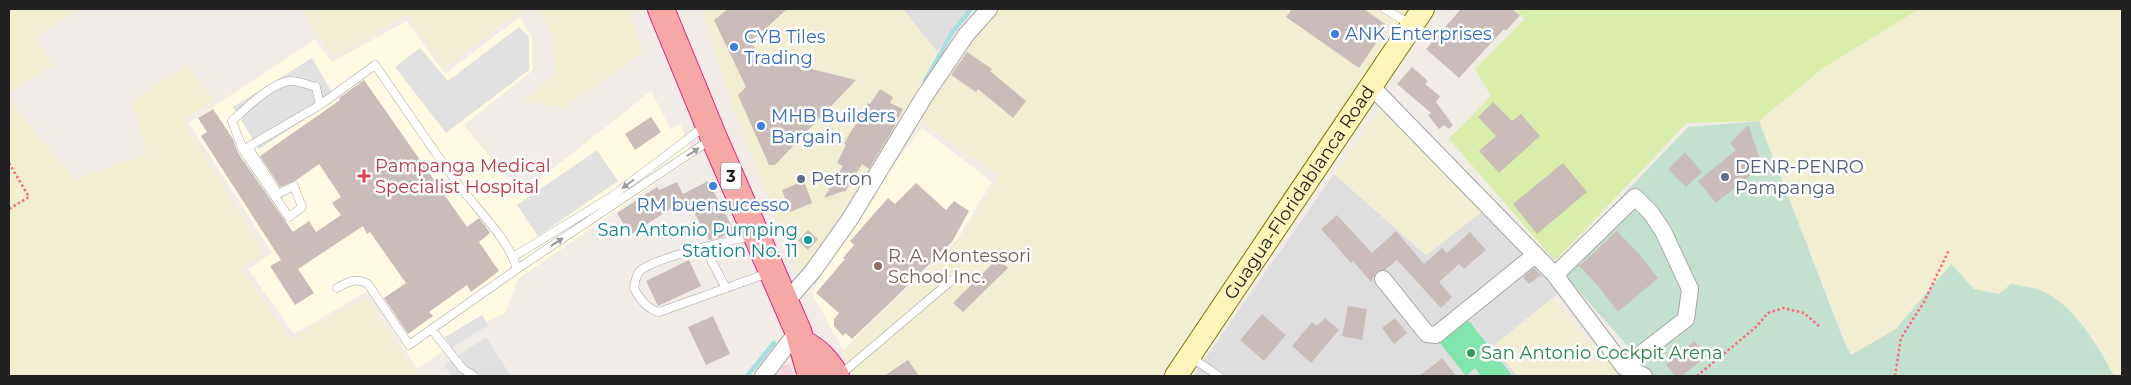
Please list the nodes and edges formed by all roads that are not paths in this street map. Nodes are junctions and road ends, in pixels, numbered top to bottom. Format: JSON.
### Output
{"nodes":[{"id":1,"x":661,"y":9,"type":"edge"},
{"id":2,"x":988,"y":9,"type":"edge"},
{"id":3,"x":1385,"y":9,"type":"edge"},
{"id":4,"x":1417,"y":17,"type":"edge"},
{"id":5,"x":1371,"y":86,"type":"junction"},
{"id":6,"x":320,"y":105,"type":"junction"},
{"id":7,"x":711,"y":130,"type":"junction"},
{"id":8,"x":757,"y":234,"type":"junction"},
{"id":9,"x":704,"y":248,"type":"junction"},
{"id":10,"x":1535,"y":255,"type":"junction"},
{"id":11,"x":513,"y":257,"type":"junction"},
{"id":12,"x":517,"y":269,"type":"junction"},
{"id":13,"x":772,"y":271,"type":"junction"},
{"id":14,"x":1556,"y":275,"type":"junction"},
{"id":15,"x":1383,"y":279,"type":"dead end"},
{"id":16,"x":952,"y":280,"type":"dead end"},
{"id":17,"x":337,"y":288,"type":"dead end"},
{"id":18,"x":726,"y":288,"type":"junction"},
{"id":19,"x":786,"y":302,"type":"junction"},
{"id":20,"x":432,"y":330,"type":"junction"},
{"id":21,"x":800,"y":337,"type":"junction"},
{"id":22,"x":1190,"y":357,"type":"junction"},
{"id":23,"x":1624,"y":367,"type":"junction"},
{"id":24,"x":474,"y":376,"type":"edge"},
{"id":25,"x":763,"y":376,"type":"edge"},
{"id":26,"x":810,"y":376,"type":"edge"},
{"id":27,"x":837,"y":376,"type":"edge"},
{"id":28,"x":1176,"y":376,"type":"edge"},
{"id":29,"x":1220,"y":376,"type":"edge"},
{"id":30,"x":1643,"y":376,"type":"edge"}],
"edges":[{"from":1,"to":7,"type":"highway","number":"3"},
{"from":2,"to":19,"type":"street"},
{"from":3,"to":4,"type":"lane"},
{"from":4,"to":5,"type":"main road","name":"Guagua-Floridablanca Road"},
{"from":5,"to":10,"type":"street"},
{"from":5,"to":22,"type":"main road","name":"Guagua-Floridablanca Road"},
{"from":6,"to":6,"type":"lane"},
{"from":6,"to":11,"type":"lane"},
{"from":7,"to":8,"type":"highway","number":"3"},
{"from":7,"to":11,"type":"lane","one_way":true},
{"from":12,"to":7,"type":"lane","one_way":true},
{"from":8,"to":9,"type":"lane"},
{"from":8,"to":13,"type":"highway","number":"3"},
{"from":9,"to":18,"type":"lane"},
{"from":9,"to":18,"type":"lane"},
{"from":10,"to":14,"type":"street"},
{"from":10,"to":15,"type":"street"},
{"from":11,"to":12,"type":"lane"},
{"from":12,"to":20,"type":"lane"},
{"from":13,"to":18,"type":"lane"},
{"from":13,"to":19,"type":"highway","number":"3"},
{"from":14,"to":23,"type":"street"},
{"from":14,"to":23,"type":"street"},
{"from":16,"to":27,"type":"lane"},
{"from":17,"to":20,"type":"lane"},
{"from":19,"to":21,"type":"highway","number":"3"},
{"from":20,"to":24,"type":"lane"},
{"from":21,"to":25,"type":"street"},
{"from":21,"to":26,"type":"highway","number":"3"},
{"from":21,"to":27,"type":"highway"},
{"from":22,"to":28,"type":"main road","name":"Guagua-Floridablanca Road"},
{"from":22,"to":29,"type":"lane"},
{"from":23,"to":30,"type":"street"}]}
